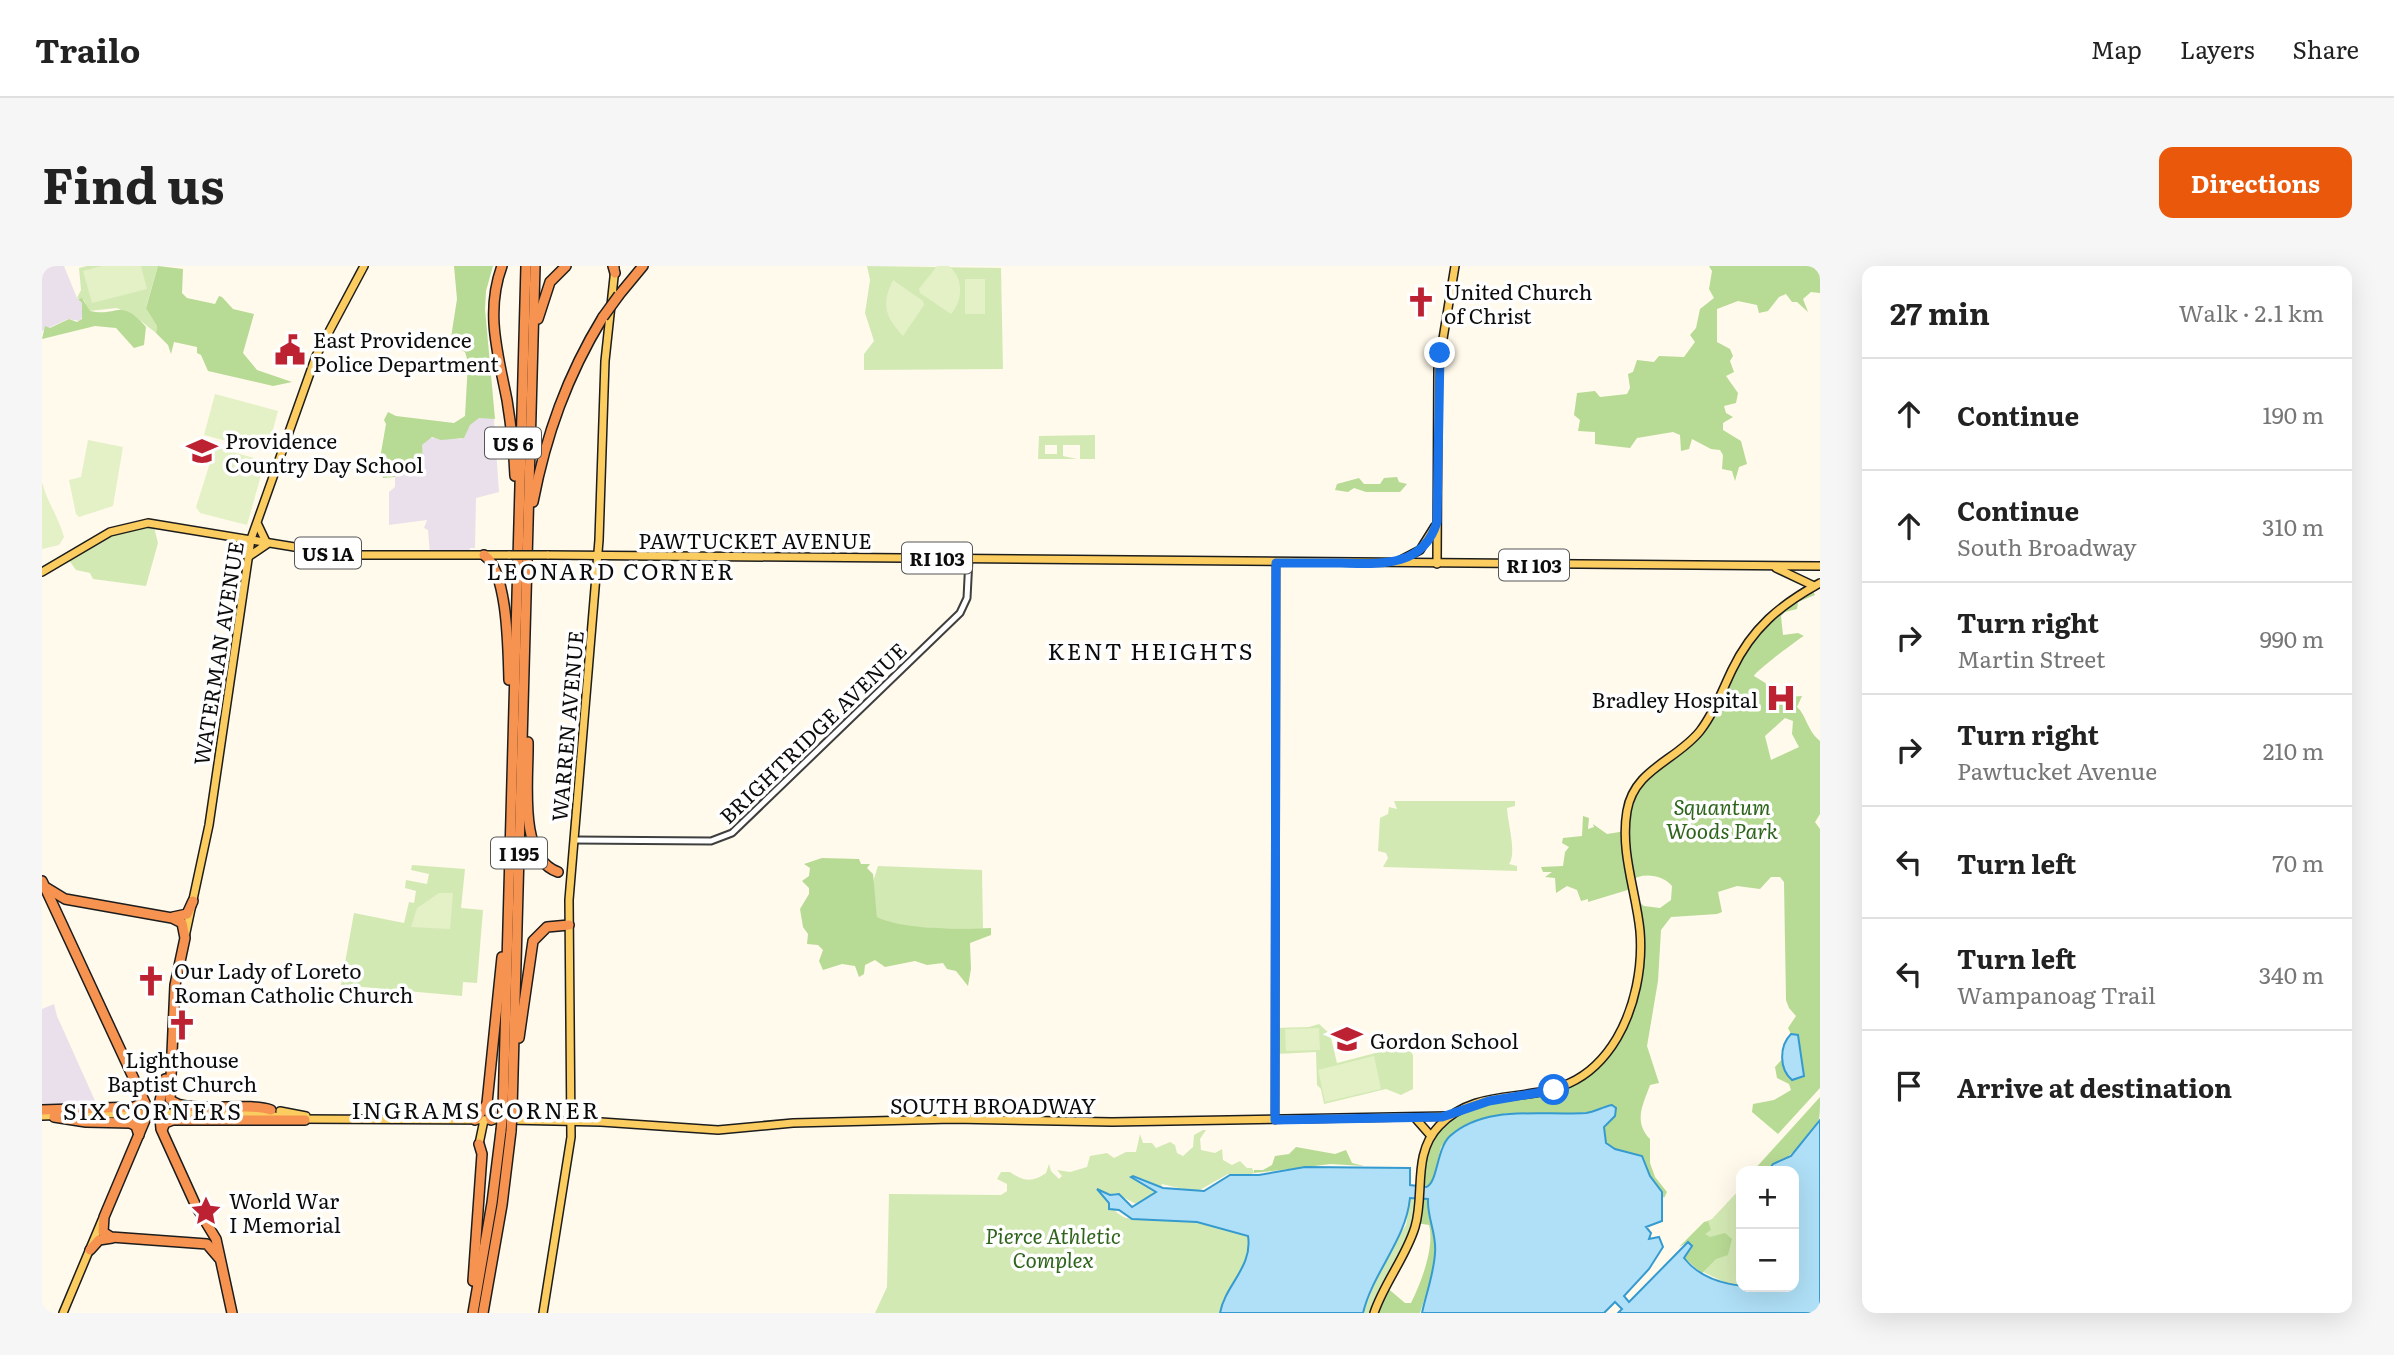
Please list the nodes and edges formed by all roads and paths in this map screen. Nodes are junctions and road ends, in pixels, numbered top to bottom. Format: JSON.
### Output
{"nodes":[{"id":1,"x":363,"y":266,"type":"edge"},
{"id":2,"x":502,"y":266,"type":"edge"},
{"id":3,"x":526,"y":266,"type":"edge"},
{"id":4,"x":535,"y":266,"type":"edge"},
{"id":5,"x":566,"y":266,"type":"edge"},
{"id":6,"x":643,"y":266,"type":"edge"},
{"id":7,"x":1455,"y":266,"type":"edge"},
{"id":8,"x":614,"y":268,"type":"edge"},
{"id":9,"x":533,"y":355,"type":"junction"},
{"id":10,"x":258,"y":522,"type":"junction"},
{"id":11,"x":1437,"y":522,"type":"junction"},
{"id":12,"x":528,"y":535,"type":"junction"},
{"id":13,"x":251,"y":541,"type":"junction"},
{"id":14,"x":267,"y":544,"type":"junction"},
{"id":15,"x":518,"y":547,"type":"junction"},
{"id":16,"x":484,"y":555,"type":"junction"},
{"id":17,"x":506,"y":555,"type":"junction"},
{"id":18,"x":598,"y":556,"type":"junction"},
{"id":19,"x":247,"y":558,"type":"junction"},
{"id":20,"x":969,"y":559,"type":"junction"},
{"id":21,"x":1276,"y":563,"type":"junction"},
{"id":22,"x":1392,"y":564,"type":"junction"},
{"id":23,"x":1437,"y":564,"type":"junction"},
{"id":24,"x":1820,"y":566,"type":"edge"},
{"id":25,"x":1779,"y":567,"type":"junction"},
{"id":26,"x":42,"y":572,"type":"edge"},
{"id":27,"x":1797,"y":575,"type":"junction"},
{"id":28,"x":498,"y":584,"type":"junction"},
{"id":29,"x":1817,"y":584,"type":"edge"},
{"id":30,"x":1797,"y":596,"type":"junction"},
{"id":31,"x":525,"y":625,"type":"junction"},
{"id":32,"x":512,"y":762,"type":"junction"},
{"id":33,"x":574,"y":839,"type":"junction"},
{"id":34,"x":558,"y":872,"type":"joint"},
{"id":35,"x":571,"y":872,"type":"junction"},
{"id":36,"x":42,"y":881,"type":"edge"},
{"id":37,"x":193,"y":901,"type":"junction"},
{"id":38,"x":79,"y":902,"type":"junction"},
{"id":39,"x":171,"y":918,"type":"junction"},
{"id":40,"x":508,"y":921,"type":"junction"},
{"id":41,"x":569,"y":925,"type":"junction"},
{"id":42,"x":67,"y":934,"type":"junction"},
{"id":43,"x":185,"y":938,"type":"junction"},
{"id":44,"x":169,"y":1063,"type":"junction"},
{"id":45,"x":513,"y":1082,"type":"junction"},
{"id":46,"x":164,"y":1084,"type":"junction"},
{"id":47,"x":142,"y":1090,"type":"junction"},
{"id":48,"x":42,"y":1110,"type":"edge"},
{"id":49,"x":271,"y":1110,"type":"junction"},
{"id":50,"x":508,"y":1110,"type":"junction"},
{"id":51,"x":233,"y":1112,"type":"junction"},
{"id":52,"x":140,"y":1113,"type":"dead end"},
{"id":53,"x":168,"y":1113,"type":"dead end"},
{"id":54,"x":87,"y":1114,"type":"junction"},
{"id":55,"x":42,"y":1116,"type":"edge"},
{"id":56,"x":1449,"y":1116,"type":"junction"},
{"id":57,"x":54,"y":1117,"type":"junction"},
{"id":58,"x":309,"y":1119,"type":"junction"},
{"id":59,"x":1416,"y":1119,"type":"junction"},
{"id":60,"x":484,"y":1120,"type":"junction"},
{"id":61,"x":1275,"y":1120,"type":"junction"},
{"id":62,"x":572,"y":1121,"type":"junction"},
{"id":63,"x":141,"y":1131,"type":"junction"},
{"id":64,"x":506,"y":1131,"type":"junction"},
{"id":65,"x":162,"y":1132,"type":"junction"},
{"id":66,"x":1431,"y":1136,"type":"junction"},
{"id":67,"x":479,"y":1144,"type":"joint"},
{"id":68,"x":196,"y":1206,"type":"junction"},
{"id":69,"x":104,"y":1217,"type":"junction"},
{"id":70,"x":115,"y":1237,"type":"junction"},
{"id":71,"x":187,"y":1241,"type":"junction"},
{"id":72,"x":90,"y":1250,"type":"junction"},
{"id":73,"x":219,"y":1258,"type":"junction"},
{"id":74,"x":63,"y":1313,"type":"edge"},
{"id":75,"x":232,"y":1313,"type":"edge"},
{"id":76,"x":471,"y":1313,"type":"edge"},
{"id":77,"x":483,"y":1313,"type":"edge"},
{"id":78,"x":543,"y":1313,"type":"edge"},
{"id":79,"x":1374,"y":1313,"type":"edge"}],
"edges":[{"from":1,"to":10,"type":"main road","name":"WATERMAN AVENUE"},
{"from":2,"to":15,"type":"highway","number":"US 6"},
{"from":3,"to":15,"type":"highway","number":"I 195"},
{"from":4,"to":9,"type":"highway","number":"I 195"},
{"from":5,"to":9,"type":"highway"},
{"from":6,"to":12,"type":"highway","bridge":true},
{"from":7,"to":11,"type":"main road"},
{"from":8,"to":18,"type":"main road","name":"WARREN AVENUE"},
{"from":9,"to":12,"type":"highway","number":"I 195"},
{"from":10,"to":13,"type":"main road","name":"WATERMAN AVENUE"},
{"from":10,"to":14,"type":"main road"},
{"from":11,"to":22,"type":"main road"},
{"from":11,"to":23,"type":"main road"},
{"from":12,"to":31,"type":"highway","number":"I 195"},
{"from":13,"to":14,"type":"main road","name":"PAWTUCKET AVENUE","number":"US 1A"},
{"from":13,"to":19,"type":"main road","name":"WATERMAN AVENUE"},
{"from":13,"to":26,"type":"main road","name":"PAWTUCKET AVENUE","number":"US 1A"},
{"from":14,"to":16,"type":"main road","name":"PAWTUCKET AVENUE","number":"US 1A"},
{"from":14,"to":19,"type":"main road"},
{"from":15,"to":32,"type":"highway","number":"I 195"},
{"from":16,"to":17,"type":"main road","name":"PAWTUCKET AVENUE","number":"US 1A"},
{"from":16,"to":28,"type":"highway"},
{"from":17,"to":18,"type":"main road","name":"PAWTUCKET AVENUE","number":"US 1A","bridge":true},
{"from":17,"to":28,"type":"highway"},
{"from":18,"to":20,"type":"main road","name":"PAWTUCKET AVENUE","number":"RI 103"},
{"from":18,"to":33,"type":"main road","name":"WARREN AVENUE"},
{"from":19,"to":37,"type":"main road","name":"WATERMAN AVENUE"},
{"from":20,"to":21,"type":"main road","name":"PAWTUCKET AVENUE","number":"RI 103"},
{"from":20,"to":33,"type":"street","name":"BRIGHTRIDGE AVENUE"},
{"from":21,"to":22,"type":"main road","name":"PAWTUCKET AVENUE","number":"RI 103"},
{"from":21,"to":61,"type":"street"},
{"from":22,"to":23,"type":"main road","name":"PAWTUCKET AVENUE","number":"RI 103"},
{"from":23,"to":25,"type":"main road","name":"PAWTUCKET AVENUE","number":"RI 103"},
{"from":24,"to":25,"type":"main road","name":"PAWTUCKET AVENUE","number":"RI 103"},
{"from":25,"to":27,"type":"main road","name":"PAWTUCKET AVENUE","number":"RI 103"},
{"from":25,"to":29,"type":"main road","name":"PAWTUCKET AVENUE"},
{"from":27,"to":29,"type":"main road","name":"PAWTUCKET AVENUE","number":"RI 103"},
{"from":27,"to":30,"type":"main road"},
{"from":28,"to":32,"type":"highway"},
{"from":29,"to":30,"type":"main road"},
{"from":30,"to":56,"type":"main road"},
{"from":31,"to":34,"type":"highway"},
{"from":31,"to":45,"type":"highway","number":"I 195"},
{"from":32,"to":40,"type":"highway","number":"I 195"},
{"from":33,"to":35,"type":"main road","name":"WARREN AVENUE"},
{"from":34,"to":35,"type":"main road"},
{"from":35,"to":41,"type":"main road","name":"WARREN AVENUE"},
{"from":36,"to":38,"type":"highway"},
{"from":36,"to":42,"type":"highway"},
{"from":37,"to":39,"type":"highway"},
{"from":37,"to":43,"type":"main road","name":"WATERMAN AVENUE"},
{"from":38,"to":39,"type":"highway"},
{"from":38,"to":42,"type":"highway"},
{"from":39,"to":43,"type":"highway"},
{"from":40,"to":50,"type":"highway","number":"I 195"},
{"from":40,"to":60,"type":"highway"},
{"from":41,"to":45,"type":"highway"},
{"from":41,"to":62,"type":"main road","name":"WARREN AVENUE"},
{"from":42,"to":47,"type":"highway"},
{"from":43,"to":44,"type":"highway","name":"WATERMAN AVENUE"},
{"from":44,"to":46,"type":"highway"},
{"from":44,"to":49,"type":"highway"},
{"from":45,"to":50,"type":"highway","number":"I 195"},
{"from":46,"to":47,"type":"highway"},
{"from":46,"to":65,"type":"highway"},
{"from":47,"to":48,"type":"highway"},
{"from":47,"to":63,"type":"highway"},
{"from":48,"to":54,"type":"main road"},
{"from":49,"to":51,"type":"main road"},
{"from":49,"to":58,"type":"main road"},
{"from":50,"to":64,"type":"highway","number":"I 195","bridge":true},
{"from":51,"to":53,"type":"main road"},
{"from":51,"to":58,"type":"main road"},
{"from":52,"to":54,"type":"main road"},
{"from":54,"to":57,"type":"main road"},
{"from":55,"to":57,"type":"main road"},
{"from":56,"to":59,"type":"main road","name":"SOUTH BROADWAY"},
{"from":56,"to":66,"type":"main road"},
{"from":57,"to":63,"type":"highway"},
{"from":58,"to":60,"type":"main road","name":"SOUTH BROADWAY"},
{"from":58,"to":65,"type":"highway"},
{"from":59,"to":61,"type":"main road","name":"SOUTH BROADWAY"},
{"from":59,"to":66,"type":"main road"},
{"from":60,"to":62,"type":"main road","name":"SOUTH BROADWAY"},
{"from":60,"to":67,"type":"main road"},
{"from":61,"to":62,"type":"main road","name":"SOUTH BROADWAY"},
{"from":62,"to":78,"type":"main road","name":"WARREN AVENUE"},
{"from":63,"to":65,"type":"highway"},
{"from":63,"to":69,"type":"highway"},
{"from":64,"to":76,"type":"highway","number":"I 195"},
{"from":64,"to":77,"type":"highway","number":"I 195"},
{"from":65,"to":68,"type":"highway"},
{"from":66,"to":79,"type":"main road"},
{"from":67,"to":76,"type":"highway"},
{"from":68,"to":71,"type":"highway"},
{"from":68,"to":73,"type":"highway"},
{"from":69,"to":70,"type":"highway"},
{"from":69,"to":72,"type":"main road"},
{"from":70,"to":71,"type":"highway"},
{"from":70,"to":72,"type":"highway"},
{"from":71,"to":73,"type":"highway"},
{"from":72,"to":74,"type":"main road"},
{"from":73,"to":75,"type":"highway"}]}
